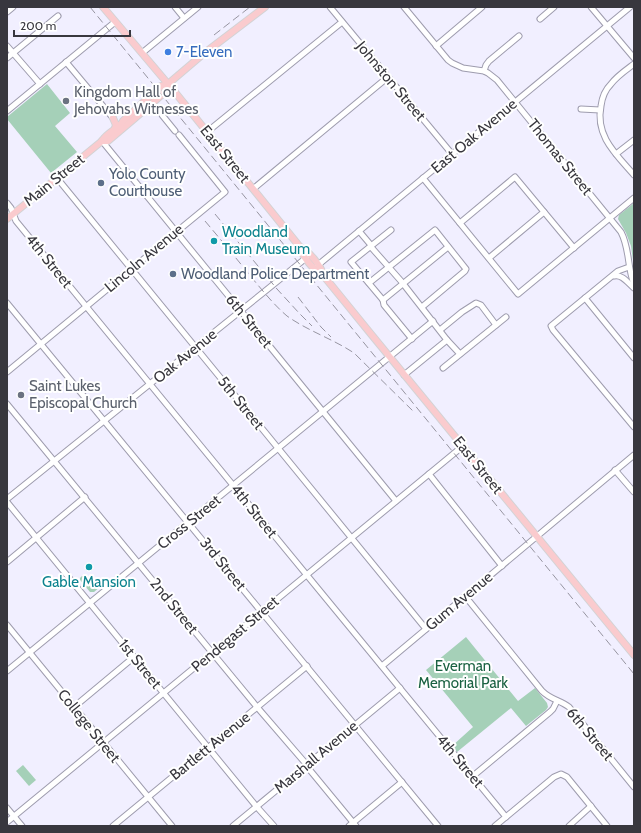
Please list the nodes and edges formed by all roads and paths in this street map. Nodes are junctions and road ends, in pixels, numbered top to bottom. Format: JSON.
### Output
{"nodes":[{"id":1,"x":13,"y":7,"type":"edge"},
{"id":2,"x":103,"y":7,"type":"edge"},
{"id":3,"x":175,"y":7,"type":"edge"},
{"id":4,"x":198,"y":7,"type":"edge"},
{"id":5,"x":265,"y":7,"type":"edge"},
{"id":6,"x":330,"y":7,"type":"edge"},
{"id":7,"x":404,"y":7,"type":"edge"},
{"id":8,"x":482,"y":7,"type":"edge"},
{"id":9,"x":554,"y":7,"type":"edge"},
{"id":10,"x":591,"y":7,"type":"edge"},
{"id":11,"x":630,"y":7,"type":"edge"},
{"id":12,"x":7,"y":12,"type":"edge"},
{"id":13,"x":58,"y":16,"type":"dead end"},
{"id":14,"x":184,"y":18,"type":"junction"},
{"id":15,"x":540,"y":19,"type":"dead end"},
{"id":16,"x":116,"y":22,"type":"junction"},
{"id":17,"x":342,"y":22,"type":"junction"},
{"id":18,"x":607,"y":26,"type":"junction"},
{"id":19,"x":519,"y":36,"type":"dead end"},
{"id":20,"x":7,"y":46,"type":"edge"},
{"id":21,"x":436,"y":46,"type":"junction"},
{"id":22,"x":13,"y":53,"type":"junction"},
{"id":23,"x":142,"y":53,"type":"junction"},
{"id":24,"x":7,"y":58,"type":"edge"},
{"id":25,"x":634,"y":58,"type":"edge"},
{"id":26,"x":66,"y":62,"type":"junction"},
{"id":27,"x":634,"y":64,"type":"edge"},
{"id":28,"x":484,"y":71,"type":"junction"},
{"id":29,"x":388,"y":77,"type":"junction"},
{"id":30,"x":40,"y":84,"type":"junction"},
{"id":31,"x":168,"y":84,"type":"junction"},
{"id":32,"x":515,"y":102,"type":"junction"},
{"id":33,"x":581,"y":109,"type":"dead end"},
{"id":34,"x":600,"y":110,"type":"junction"},
{"id":35,"x":7,"y":111,"type":"edge"},
{"id":36,"x":162,"y":115,"type":"dead end"},
{"id":37,"x":113,"y":118,"type":"junction"},
{"id":38,"x":123,"y":120,"type":"junction"},
{"id":39,"x":115,"y":128,"type":"junction"},
{"id":40,"x":207,"y":132,"type":"junction"},
{"id":41,"x":634,"y":140,"type":"edge"},
{"id":42,"x":101,"y":142,"type":"junction"},
{"id":43,"x":452,"y":154,"type":"junction"},
{"id":44,"x":616,"y":154,"type":"junction"},
{"id":45,"x":634,"y":175,"type":"edge"},
{"id":46,"x":57,"y":178,"type":"junction"},
{"id":47,"x":423,"y":178,"type":"junction"},
{"id":48,"x":253,"y":189,"type":"junction"},
{"id":49,"x":634,"y":198,"type":"edge"},
{"id":50,"x":7,"y":203,"type":"edge"},
{"id":51,"x":544,"y":212,"type":"junction"},
{"id":52,"x":13,"y":214,"type":"junction"},
{"id":53,"x":610,"y":218,"type":"junction"},
{"id":54,"x":7,"y":219,"type":"edge"},
{"id":55,"x":460,"y":223,"type":"junction"},
{"id":56,"x":391,"y":230,"type":"dead end"},
{"id":57,"x":359,"y":231,"type":"junction"},
{"id":58,"x":176,"y":232,"type":"junction"},
{"id":59,"x":371,"y":246,"type":"junction"},
{"id":60,"x":300,"y":247,"type":"junction"},
{"id":61,"x":448,"y":247,"type":"junction"},
{"id":62,"x":574,"y":248,"type":"junction"},
{"id":63,"x":306,"y":258,"type":"junction"},
{"id":64,"x":489,"y":258,"type":"junction"},
{"id":65,"x":318,"y":265,"type":"junction"},
{"id":66,"x":389,"y":266,"type":"junction"},
{"id":67,"x":629,"y":268,"type":"junction"},
{"id":68,"x":131,"y":269,"type":"junction"},
{"id":69,"x":323,"y":275,"type":"junction"},
{"id":70,"x":611,"y":277,"type":"junction"},
{"id":71,"x":369,"y":283,"type":"junction"},
{"id":72,"x":403,"y":284,"type":"junction"},
{"id":73,"x":634,"y":284,"type":"edge"},
{"id":74,"x":634,"y":288,"type":"edge"},
{"id":75,"x":585,"y":298,"type":"junction"},
{"id":76,"x":383,"y":300,"type":"junction"},
{"id":77,"x":7,"y":303,"type":"edge"},
{"id":78,"x":86,"y":306,"type":"junction"},
{"id":79,"x":422,"y":307,"type":"junction"},
{"id":80,"x":241,"y":311,"type":"junction"},
{"id":81,"x":506,"y":317,"type":"dead end"},
{"id":82,"x":433,"y":321,"type":"junction"},
{"id":83,"x":496,"y":325,"type":"junction"},
{"id":84,"x":440,"y":330,"type":"junction"},
{"id":85,"x":412,"y":339,"type":"junction"},
{"id":86,"x":448,"y":340,"type":"junction"},
{"id":87,"x":41,"y":344,"type":"junction"},
{"id":88,"x":196,"y":348,"type":"junction"},
{"id":89,"x":460,"y":354,"type":"junction"},
{"id":90,"x":390,"y":357,"type":"junction"},
{"id":91,"x":634,"y":358,"type":"edge"},
{"id":92,"x":443,"y":368,"type":"dead end"},
{"id":93,"x":7,"y":372,"type":"edge"},
{"id":94,"x":404,"y":375,"type":"junction"},
{"id":95,"x":150,"y":384,"type":"junction"},
{"id":96,"x":7,"y":404,"type":"edge"},
{"id":97,"x":323,"y":412,"type":"junction"},
{"id":98,"x":104,"y":421,"type":"junction"},
{"id":99,"x":634,"y":427,"type":"edge"},
{"id":100,"x":463,"y":446,"type":"junction"},
{"id":101,"x":278,"y":449,"type":"junction"},
{"id":102,"x":634,"y":455,"type":"edge"},
{"id":103,"x":54,"y":460,"type":"junction"},
{"id":104,"x":615,"y":470,"type":"junction"},
{"id":105,"x":429,"y":474,"type":"junction"},
{"id":106,"x":233,"y":486,"type":"junction"},
{"id":107,"x":634,"y":492,"type":"edge"},
{"id":108,"x":84,"y":497,"type":"junction"},
{"id":109,"x":7,"y":500,"type":"edge"},
{"id":110,"x":396,"y":501,"type":"junction"},
{"id":111,"x":188,"y":523,"type":"junction"},
{"id":112,"x":536,"y":536,"type":"junction"},
{"id":113,"x":36,"y":537,"type":"junction"},
{"id":114,"x":351,"y":538,"type":"junction"},
{"id":115,"x":7,"y":562,"type":"edge"},
{"id":116,"x":139,"y":563,"type":"junction"},
{"id":117,"x":502,"y":566,"type":"junction"},
{"id":118,"x":306,"y":575,"type":"junction"},
{"id":119,"x":465,"y":596,"type":"junction"},
{"id":120,"x":90,"y":602,"type":"junction"},
{"id":121,"x":262,"y":612,"type":"junction"},
{"id":122,"x":7,"y":625,"type":"edge"},
{"id":123,"x":426,"y":629,"type":"junction"},
{"id":124,"x":29,"y":653,"type":"junction"},
{"id":125,"x":213,"y":653,"type":"junction"},
{"id":126,"x":634,"y":654,"type":"edge"},
{"id":127,"x":134,"y":657,"type":"junction"},
{"id":128,"x":307,"y":666,"type":"junction"},
{"id":129,"x":382,"y":666,"type":"junction"},
{"id":130,"x":7,"y":671,"type":"edge"},
{"id":131,"x":400,"y":688,"type":"junction"},
{"id":132,"x":164,"y":693,"type":"junction"},
{"id":133,"x":557,"y":700,"type":"junction"},
{"id":134,"x":74,"y":707,"type":"junction"},
{"id":135,"x":257,"y":707,"type":"junction"},
{"id":136,"x":355,"y":725,"type":"junction"},
{"id":137,"x":104,"y":743,"type":"junction"},
{"id":138,"x":208,"y":747,"type":"junction"},
{"id":139,"x":307,"y":765,"type":"junction"},
{"id":140,"x":472,"y":776,"type":"junction"},
{"id":141,"x":402,"y":782,"type":"junction"},
{"id":142,"x":634,"y":787,"type":"edge"},
{"id":143,"x":148,"y":797,"type":"junction"},
{"id":144,"x":256,"y":806,"type":"junction"},
{"id":145,"x":591,"y":806,"type":"junction"},
{"id":146,"x":7,"y":808,"type":"edge"},
{"id":147,"x":14,"y":816,"type":"junction"},
{"id":148,"x":506,"y":817,"type":"junction"},
{"id":149,"x":7,"y":822,"type":"edge"},
{"id":150,"x":352,"y":825,"type":"edge"},
{"id":151,"x":22,"y":826,"type":"edge"},
{"id":152,"x":113,"y":826,"type":"edge"},
{"id":153,"x":172,"y":826,"type":"edge"},
{"id":154,"x":233,"y":826,"type":"edge"},
{"id":155,"x":274,"y":826,"type":"edge"},
{"id":156,"x":438,"y":826,"type":"edge"},
{"id":157,"x":495,"y":826,"type":"edge"},
{"id":158,"x":569,"y":826,"type":"edge"},
{"id":159,"x":607,"y":826,"type":"edge"}],
"edges":[{"from":1,"to":12,"type":"street"},
{"from":2,"to":16,"type":"main road","name":"East Street"},
{"from":3,"to":14,"type":"street"},
{"from":4,"to":14,"type":"street"},
{"from":5,"to":31,"type":"main road"},
{"from":6,"to":17,"type":"street","name":"Johnston Street"},
{"from":7,"to":21,"type":"street","name":"Thomas Street"},
{"from":8,"to":21,"type":"street"},
{"from":9,"to":15,"type":"street"},
{"from":10,"to":18,"type":"street"},
{"from":11,"to":18,"type":"street","name":"East Oak Avenue"},
{"from":13,"to":22,"type":"street"},
{"from":14,"to":23,"type":"street"},
{"from":16,"to":23,"type":"main road","name":"East Street"},
{"from":16,"to":26,"type":"street"},
{"from":17,"to":29,"type":"street","name":"Johnston Street"},
{"from":17,"to":40,"type":"street"},
{"from":18,"to":25,"type":"street"},
{"from":18,"to":32,"type":"street","name":"East Oak Avenue"},
{"from":19,"to":28,"type":"street"},
{"from":20,"to":22,"type":"street"},
{"from":21,"to":28,"type":"street","name":"Thomas Street"},
{"from":22,"to":24,"type":"street"},
{"from":22,"to":30,"type":"street"},
{"from":23,"to":31,"type":"main road","name":"East Street"},
{"from":26,"to":30,"type":"street"},
{"from":26,"to":37,"type":"street"},
{"from":27,"to":34,"type":"street"},
{"from":28,"to":32,"type":"street","name":"Thomas Street"},
{"from":29,"to":43,"type":"street","name":"Johnston Street"},
{"from":29,"to":48,"type":"street"},
{"from":30,"to":35,"type":"street"},
{"from":31,"to":38,"type":"main road","name":"Main Street"},
{"from":31,"to":40,"type":"main road","name":"East Street"},
{"from":31,"to":42,"type":"main road","name":"Main Street"},
{"from":32,"to":43,"type":"street","name":"East Oak Avenue"},
{"from":32,"to":53,"type":"street","name":"Thomas Street"},
{"from":33,"to":34,"type":"street"},
{"from":34,"to":44,"type":"street"},
{"from":36,"to":58,"type":"street","name":"Lincoln Avenue"},
{"from":37,"to":38,"type":"main road"},
{"from":37,"to":39,"type":"main road"},
{"from":38,"to":39,"type":"main road","name":"Main Street"},
{"from":39,"to":42,"type":"main road","name":"Main Street"},
{"from":40,"to":48,"type":"main road","name":"East Street"},
{"from":41,"to":44,"type":"street"},
{"from":42,"to":46,"type":"main road","name":"Main Street"},
{"from":42,"to":58,"type":"street","name":"6th Street"},
{"from":43,"to":47,"type":"street","name":"East Oak Avenue"},
{"from":44,"to":45,"type":"street"},
{"from":46,"to":52,"type":"main road","name":"Main Street"},
{"from":46,"to":68,"type":"street","name":"5th Street"},
{"from":47,"to":55,"type":"street"},
{"from":47,"to":57,"type":"street","name":"East Oak Avenue"},
{"from":48,"to":60,"type":"main road","name":"East Street"},
{"from":49,"to":53,"type":"street"},
{"from":50,"to":52,"type":"street","name":"4th Street"},
{"from":51,"to":55,"type":"street"},
{"from":51,"to":62,"type":"street"},
{"from":51,"to":64,"type":"street"},
{"from":52,"to":54,"type":"main road","name":"Main Street"},
{"from":52,"to":78,"type":"street","name":"4th Street"},
{"from":53,"to":62,"type":"street"},
{"from":53,"to":67,"type":"street","name":"Thomas Street"},
{"from":55,"to":64,"type":"street"},
{"from":56,"to":59,"type":"street"},
{"from":57,"to":59,"type":"street"},
{"from":57,"to":65,"type":"street","name":"East Oak Avenue"},
{"from":58,"to":68,"type":"street","name":"Lincoln Avenue"},
{"from":58,"to":80,"type":"street","name":"6th Street"},
{"from":59,"to":66,"type":"street"},
{"from":59,"to":71,"type":"street"},
{"from":60,"to":63,"type":"main road","name":"East Street"},
{"from":60,"to":65,"type":"main road","name":"East Street"},
{"from":61,"to":66,"type":"street"},
{"from":61,"to":72,"type":"street"},
{"from":61,"to":79,"type":"street"},
{"from":62,"to":64,"type":"street"},
{"from":63,"to":69,"type":"main road","name":"East Street"},
{"from":63,"to":80,"type":"street","name":"Oak Avenue"},
{"from":65,"to":69,"type":"main road","name":"East Street"},
{"from":66,"to":71,"type":"street"},
{"from":66,"to":72,"type":"street"},
{"from":67,"to":70,"type":"street"},
{"from":67,"to":73,"type":"street","name":"Thomas Street"},
{"from":68,"to":78,"type":"street","name":"Lincoln Avenue"},
{"from":68,"to":88,"type":"street","name":"5th Street"},
{"from":69,"to":90,"type":"main road","name":"East Street"},
{"from":70,"to":74,"type":"street"},
{"from":70,"to":75,"type":"street"},
{"from":71,"to":76,"type":"street"},
{"from":72,"to":76,"type":"street"},
{"from":72,"to":79,"type":"street"},
{"from":75,"to":91,"type":"street"},
{"from":75,"to":99,"type":"street"},
{"from":76,"to":85,"type":"street"},
{"from":77,"to":87,"type":"street","name":"3rd Street"},
{"from":78,"to":87,"type":"street","name":"Lincoln Avenue"},
{"from":78,"to":95,"type":"street","name":"4th Street"},
{"from":79,"to":82,"type":"street"},
{"from":80,"to":88,"type":"street","name":"Oak Avenue"},
{"from":80,"to":97,"type":"street","name":"6th Street"},
{"from":81,"to":83,"type":"street"},
{"from":82,"to":84,"type":"street"},
{"from":82,"to":85,"type":"street","name":"Cross Street"},
{"from":83,"to":84,"type":"street"},
{"from":83,"to":89,"type":"street"},
{"from":84,"to":86,"type":"street"},
{"from":85,"to":90,"type":"street","name":"Cross Street"},
{"from":86,"to":89,"type":"street"},
{"from":86,"to":94,"type":"street"},
{"from":87,"to":93,"type":"street","name":"Lincoln Avenue"},
{"from":87,"to":98,"type":"street","name":"3rd Street"},
{"from":88,"to":95,"type":"street","name":"Oak Avenue"},
{"from":88,"to":101,"type":"street","name":"5th Street"},
{"from":89,"to":92,"type":"street"},
{"from":90,"to":94,"type":"main road","name":"East Street"},
{"from":90,"to":97,"type":"street","name":"Cross Street"},
{"from":94,"to":100,"type":"main road","name":"East Street"},
{"from":95,"to":98,"type":"street","name":"Oak Avenue"},
{"from":95,"to":106,"type":"street","name":"4th Street"},
{"from":96,"to":103,"type":"street","name":"2nd Street"},
{"from":97,"to":101,"type":"street","name":"Cross Street"},
{"from":97,"to":110,"type":"street","name":"6th Street"},
{"from":98,"to":103,"type":"street","name":"Oak Avenue"},
{"from":98,"to":111,"type":"street","name":"3rd Street"},
{"from":100,"to":105,"type":"street","name":"Pendegast Street"},
{"from":100,"to":112,"type":"main road","name":"East Street"},
{"from":101,"to":106,"type":"street","name":"Cross Street"},
{"from":101,"to":114,"type":"street","name":"5th Street"},
{"from":102,"to":104,"type":"street","name":"Gum Avenue"},
{"from":103,"to":108,"type":"street","name":"2nd Street"},
{"from":103,"to":109,"type":"street","name":"Oak Avenue"},
{"from":104,"to":107,"type":"street"},
{"from":104,"to":112,"type":"street","name":"Gum Avenue"},
{"from":105,"to":110,"type":"street","name":"Pendegast Street"},
{"from":105,"to":117,"type":"street"},
{"from":106,"to":111,"type":"street","name":"Cross Street"},
{"from":106,"to":118,"type":"street","name":"4th Street"},
{"from":108,"to":113,"type":"street"},
{"from":108,"to":116,"type":"street","name":"2nd Street"},
{"from":109,"to":113,"type":"street","name":"1st Street"},
{"from":110,"to":114,"type":"street","name":"Pendegast Street"},
{"from":111,"to":116,"type":"street","name":"Cross Street"},
{"from":111,"to":121,"type":"street","name":"3rd Street"},
{"from":112,"to":117,"type":"street","name":"Gum Avenue"},
{"from":112,"to":126,"type":"main road","name":"East Street"},
{"from":113,"to":115,"type":"street"},
{"from":113,"to":120,"type":"street","name":"1st Street"},
{"from":114,"to":118,"type":"street","name":"Pendegast Street"},
{"from":114,"to":123,"type":"street","name":"5th Street"},
{"from":116,"to":120,"type":"street","name":"Cross Street"},
{"from":116,"to":125,"type":"street","name":"2nd Street"},
{"from":117,"to":119,"type":"street","name":"Gum Avenue"},
{"from":118,"to":121,"type":"street","name":"Pendegast Street"},
{"from":118,"to":129,"type":"street","name":"4th Street"},
{"from":119,"to":123,"type":"street","name":"Gum Avenue"},
{"from":119,"to":133,"type":"street","name":"6th Street"},
{"from":120,"to":124,"type":"street","name":"Cross Street"},
{"from":120,"to":127,"type":"street","name":"1st Street"},
{"from":121,"to":125,"type":"street","name":"Pendegast Street"},
{"from":121,"to":128,"type":"street","name":"3rd Street"},
{"from":122,"to":124,"type":"street","name":"College Street"},
{"from":123,"to":129,"type":"street","name":"Gum Avenue"},
{"from":124,"to":130,"type":"street","name":"Cross Street"},
{"from":124,"to":134,"type":"street","name":"College Street"},
{"from":125,"to":132,"type":"street","name":"Pendegast Street"},
{"from":125,"to":135,"type":"street","name":"2nd Street"},
{"from":127,"to":132,"type":"street","name":"1st Street"},
{"from":127,"to":134,"type":"street"},
{"from":128,"to":135,"type":"street","name":"Bartlett Avenue"},
{"from":128,"to":136,"type":"street","name":"3rd Street"},
{"from":129,"to":131,"type":"street","name":"4th Street"},
{"from":131,"to":136,"type":"street","name":"Marshall Avenue"},
{"from":131,"to":140,"type":"street","name":"4th Street"},
{"from":132,"to":137,"type":"street","name":"Pendegast Street"},
{"from":132,"to":138,"type":"street","name":"1st Street"},
{"from":133,"to":140,"type":"street"},
{"from":133,"to":142,"type":"street","name":"6th Street"},
{"from":134,"to":137,"type":"street","name":"College Street"},
{"from":135,"to":138,"type":"street","name":"Bartlett Avenue"},
{"from":135,"to":139,"type":"street","name":"2nd Street"},
{"from":136,"to":139,"type":"street","name":"Marshall Avenue"},
{"from":136,"to":141,"type":"street","name":"3rd Street"},
{"from":137,"to":143,"type":"street","name":"College Street"},
{"from":137,"to":147,"type":"street","name":"Pendegast Street"},
{"from":138,"to":143,"type":"street","name":"Bartlett Avenue"},
{"from":138,"to":144,"type":"street","name":"1st Street"},
{"from":139,"to":144,"type":"street","name":"Marshall Avenue"},
{"from":139,"to":150,"type":"street","name":"2nd Street"},
{"from":140,"to":148,"type":"street","name":"4th Street"},
{"from":141,"to":150,"type":"street"},
{"from":141,"to":156,"type":"street","name":"3rd Street"},
{"from":143,"to":152,"type":"street","name":"Bartlett Avenue"},
{"from":143,"to":153,"type":"street","name":"College Street"},
{"from":144,"to":154,"type":"street","name":"Marshall Avenue"},
{"from":144,"to":155,"type":"street","name":"1st Street"},
{"from":145,"to":148,"type":"street"},
{"from":145,"to":158,"type":"street"},
{"from":145,"to":159,"type":"street"},
{"from":146,"to":147,"type":"street"},
{"from":147,"to":149,"type":"street","name":"Pendegast Street"},
{"from":147,"to":151,"type":"street"},
{"from":148,"to":157,"type":"street"}]}
